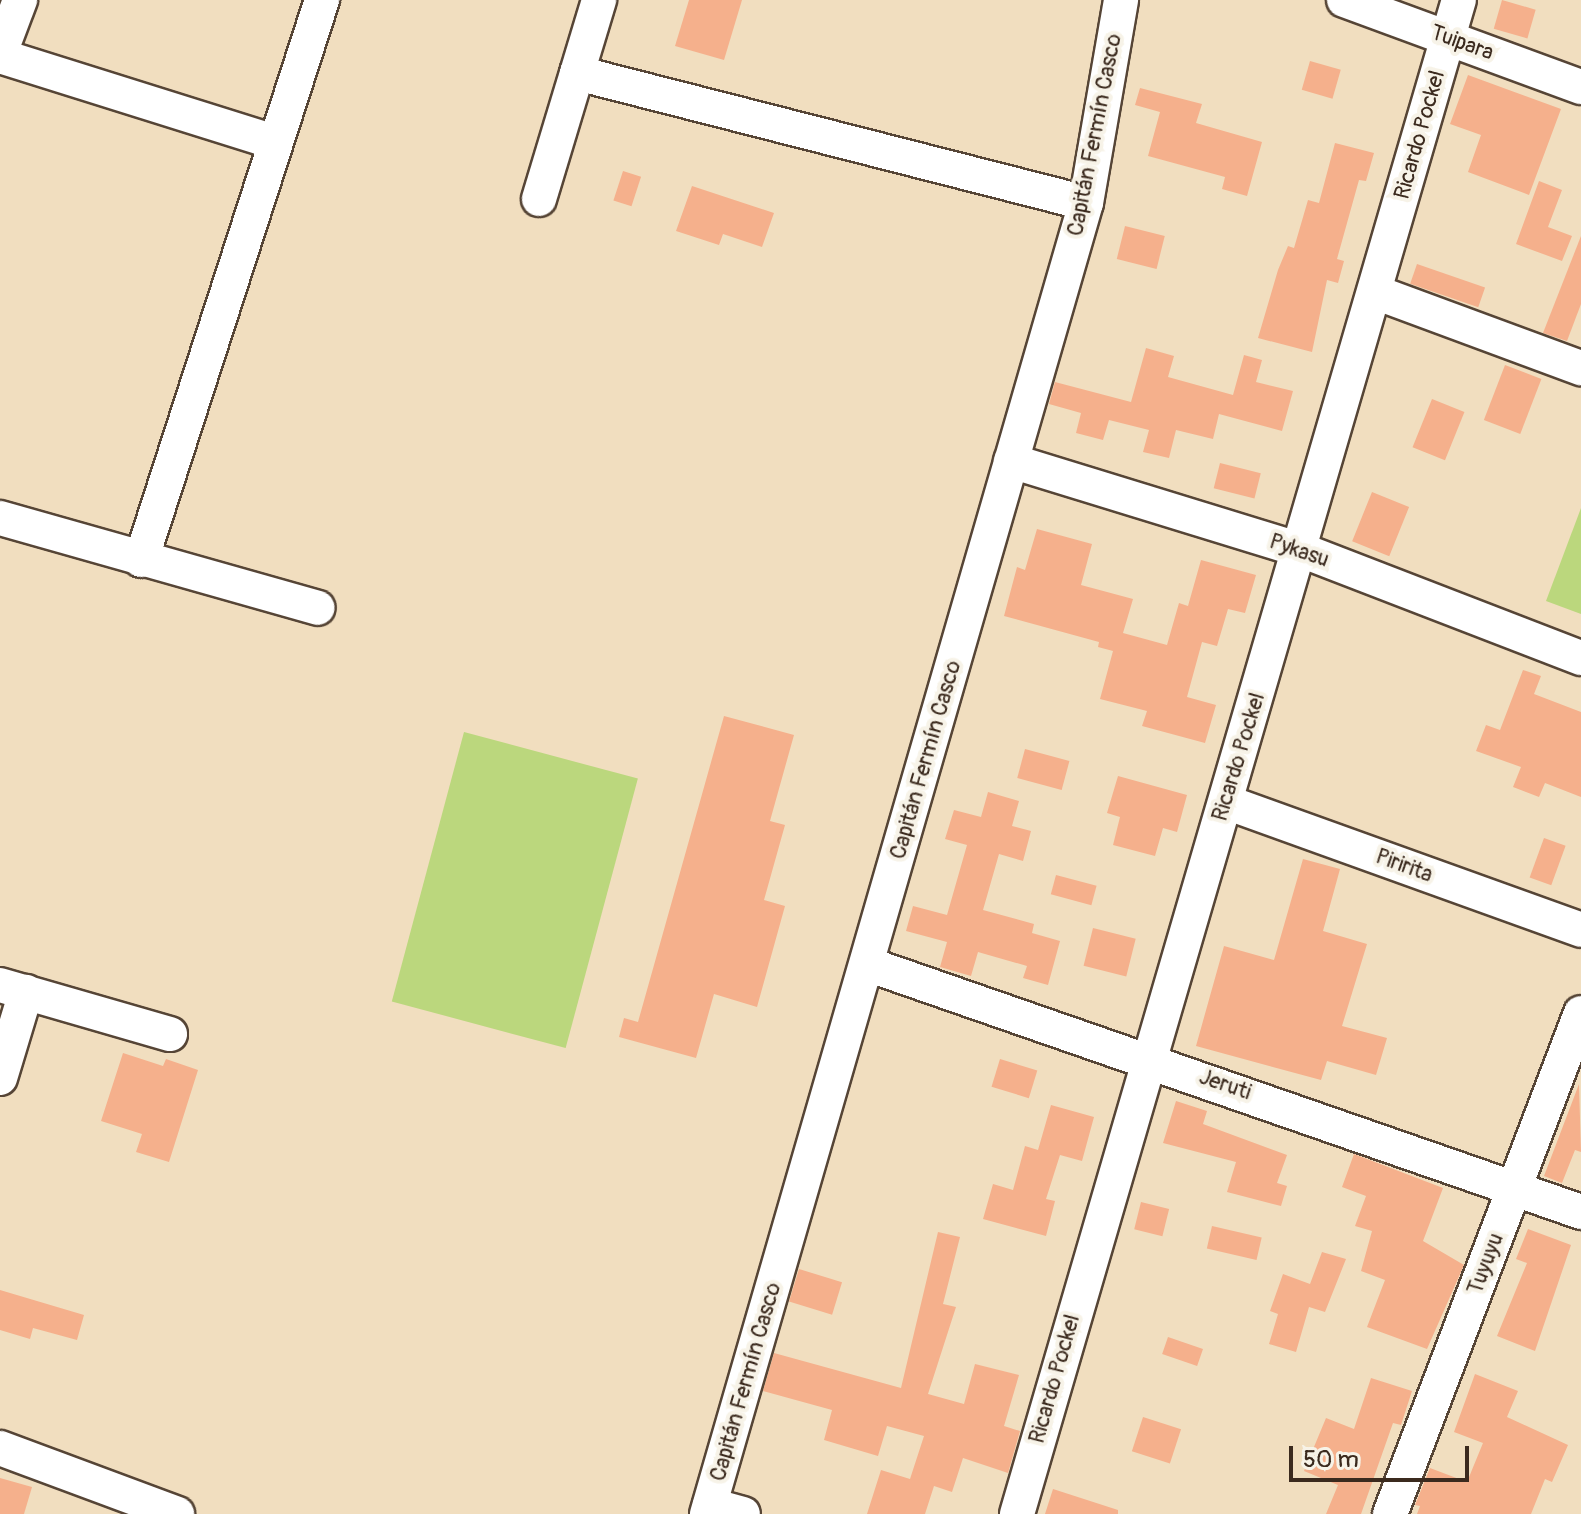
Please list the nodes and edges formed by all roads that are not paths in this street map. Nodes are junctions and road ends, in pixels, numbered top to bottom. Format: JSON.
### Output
{"nodes":[{"id":1,"x":20,"y":0,"type":"edge"},
{"id":2,"x":322,"y":0,"type":"edge"},
{"id":3,"x":599,"y":0,"type":"edge"},
{"id":4,"x":1121,"y":0,"type":"edge"},
{"id":5,"x":1344,"y":0,"type":"edge"},
{"id":6,"x":1459,"y":0,"type":"edge"},
{"id":7,"x":1448,"y":38,"type":"junction"},
{"id":8,"x":0,"y":55,"type":"edge"},
{"id":9,"x":577,"y":73,"type":"junction"},
{"id":10,"x":1581,"y":87,"type":"edge"},
{"id":11,"x":275,"y":142,"type":"junction"},
{"id":12,"x":539,"y":199,"type":"dead end"},
{"id":13,"x":1086,"y":203,"type":"junction"},
{"id":14,"x":1375,"y":292,"type":"junction"},
{"id":15,"x":1581,"y":368,"type":"edge"},
{"id":16,"x":1011,"y":461,"type":"junction"},
{"id":17,"x":0,"y":518,"type":"edge"},
{"id":18,"x":1301,"y":550,"type":"junction"},
{"id":19,"x":141,"y":560,"type":"junction"},
{"id":20,"x":318,"y":608,"type":"dead end"},
{"id":21,"x":1581,"y":658,"type":"edge"},
{"id":22,"x":1226,"y":802,"type":"junction"},
{"id":23,"x":1581,"y":930,"type":"edge"},
{"id":24,"x":867,"y":964,"type":"junction"},
{"id":25,"x":13,"y":988,"type":"edge"},
{"id":26,"x":1581,"y":1013,"type":"edge"},
{"id":27,"x":170,"y":1034,"type":"dead end"},
{"id":28,"x":1147,"y":1058,"type":"junction"},
{"id":29,"x":0,"y":1078,"type":"edge"},
{"id":30,"x":1516,"y":1186,"type":"junction"},
{"id":31,"x":1581,"y":1212,"type":"edge"},
{"id":32,"x":0,"y":1448,"type":"edge"},
{"id":33,"x":708,"y":1509,"type":"edge"},
{"id":34,"x":169,"y":1513,"type":"edge"},
{"id":35,"x":743,"y":1514,"type":"edge"},
{"id":36,"x":1017,"y":1514,"type":"edge"},
{"id":37,"x":1390,"y":1514,"type":"edge"}],
"edges":[{"from":1,"to":8,"type":"street"},
{"from":2,"to":11,"type":"street"},
{"from":3,"to":9,"type":"street"},
{"from":4,"to":13,"type":"street","name":"Capitán Fermín Casco"},
{"from":5,"to":7,"type":"street","name":"Tuipara"},
{"from":6,"to":7,"type":"street","name":"Ricardo Pockel"},
{"from":7,"to":10,"type":"street","name":"Tuipara"},
{"from":7,"to":14,"type":"street","name":"Ricardo Pockel"},
{"from":8,"to":11,"type":"street"},
{"from":9,"to":12,"type":"street"},
{"from":9,"to":13,"type":"street"},
{"from":11,"to":19,"type":"street"},
{"from":13,"to":16,"type":"street","name":"Capitán Fermín Casco"},
{"from":14,"to":15,"type":"street"},
{"from":14,"to":18,"type":"street","name":"Ricardo Pockel"},
{"from":16,"to":18,"type":"street","name":"Pykasu"},
{"from":16,"to":24,"type":"street","name":"Capitán Fermín Casco"},
{"from":17,"to":19,"type":"street"},
{"from":18,"to":21,"type":"street","name":"Pykasu"},
{"from":18,"to":22,"type":"street","name":"Ricardo Pockel"},
{"from":19,"to":20,"type":"street"},
{"from":22,"to":23,"type":"street","name":"Piririta"},
{"from":22,"to":28,"type":"street","name":"Ricardo Pockel"},
{"from":24,"to":28,"type":"street","name":"Jeruti"},
{"from":24,"to":33,"type":"street","name":"Capitán Fermín Casco"},
{"from":25,"to":27,"type":"street"},
{"from":25,"to":29,"type":"street"},
{"from":26,"to":30,"type":"street","name":"Tuyuyu"},
{"from":28,"to":30,"type":"street","name":"Jeruti"},
{"from":28,"to":36,"type":"street","name":"Ricardo Pockel"},
{"from":30,"to":31,"type":"street","name":"Jeruti"},
{"from":30,"to":37,"type":"street","name":"Tuyuyu"},
{"from":32,"to":34,"type":"street"},
{"from":33,"to":35,"type":"street"}]}
